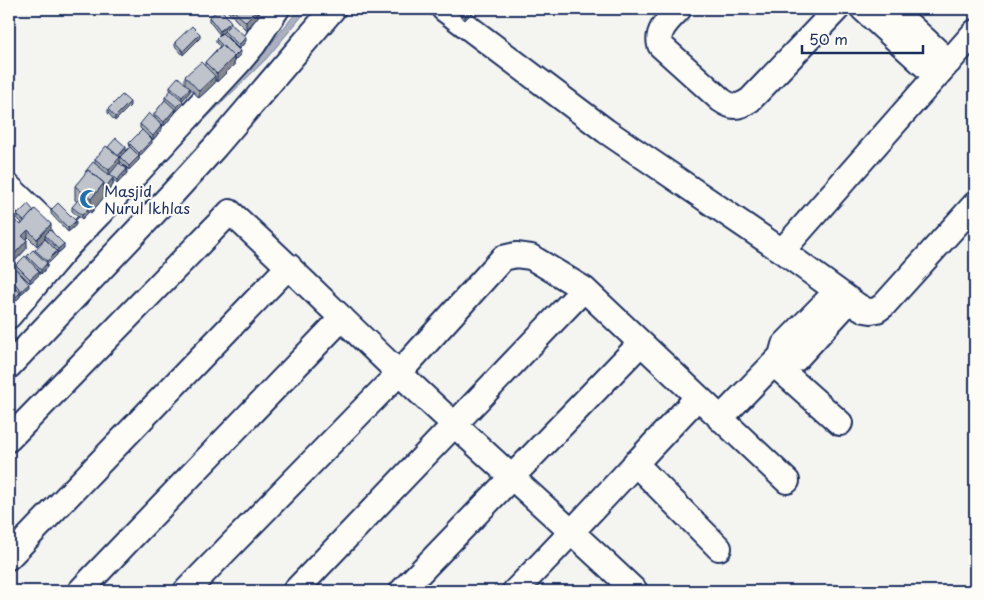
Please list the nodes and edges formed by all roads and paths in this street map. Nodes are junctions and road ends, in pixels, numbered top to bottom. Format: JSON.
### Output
{"nodes":[{"id":1,"x":333,"y":9,"type":"edge"},
{"id":2,"x":444,"y":9,"type":"edge"},
{"id":3,"x":679,"y":9,"type":"edge"},
{"id":4,"x":837,"y":9,"type":"edge"},
{"id":5,"x":863,"y":9,"type":"edge"},
{"id":6,"x":892,"y":9,"type":"edge"},
{"id":7,"x":266,"y":14,"type":"edge"},
{"id":8,"x":975,"y":32,"type":"edge"},
{"id":9,"x":942,"y":69,"type":"junction"},
{"id":10,"x":9,"y":187,"type":"edge"},
{"id":11,"x":975,"y":204,"type":"edge"},
{"id":12,"x":69,"y":246,"type":"junction"},
{"id":13,"x":782,"y":252,"type":"junction"},
{"id":14,"x":289,"y":266,"type":"junction"},
{"id":15,"x":584,"y":289,"type":"junction"},
{"id":16,"x":843,"y":295,"type":"junction"},
{"id":17,"x":9,"y":316,"type":"edge"},
{"id":18,"x":342,"y":318,"type":"junction"},
{"id":19,"x":641,"y":343,"type":"junction"},
{"id":20,"x":777,"y":360,"type":"junction"},
{"id":21,"x":9,"y":366,"type":"edge"},
{"id":22,"x":399,"y":373,"type":"junction"},
{"id":23,"x":698,"y":397,"type":"junction"},
{"id":24,"x":720,"y":419,"type":"junction"},
{"id":25,"x":840,"y":423,"type":"dead end"},
{"id":26,"x":455,"y":424,"type":"junction"},
{"id":27,"x":9,"y":439,"type":"edge"},
{"id":28,"x":635,"y":463,"type":"junction"},
{"id":29,"x":512,"y":477,"type":"junction"},
{"id":30,"x":787,"y":481,"type":"dead end"},
{"id":31,"x":573,"y":532,"type":"junction"},
{"id":32,"x":719,"y":548,"type":"dead end"},
{"id":33,"x":9,"y":557,"type":"edge"},
{"id":34,"x":80,"y":591,"type":"edge"},
{"id":35,"x":186,"y":591,"type":"edge"},
{"id":36,"x":295,"y":591,"type":"edge"},
{"id":37,"x":402,"y":591,"type":"edge"},
{"id":38,"x":515,"y":591,"type":"edge"},
{"id":39,"x":635,"y":591,"type":"edge"}],
"edges":[{"from":1,"to":21,"type":"street"},
{"from":2,"to":13,"type":"street"},
{"from":3,"to":4,"type":"street"},
{"from":5,"to":9,"type":"street"},
{"from":6,"to":9,"type":"street"},
{"from":7,"to":12,"type":"street"},
{"from":8,"to":9,"type":"street"},
{"from":9,"to":13,"type":"street"},
{"from":10,"to":12,"type":"street"},
{"from":11,"to":16,"type":"street"},
{"from":12,"to":17,"type":"street"},
{"from":13,"to":16,"type":"street"},
{"from":14,"to":18,"type":"street"},
{"from":14,"to":27,"type":"street"},
{"from":14,"to":33,"type":"street"},
{"from":15,"to":19,"type":"street"},
{"from":15,"to":22,"type":"street"},
{"from":15,"to":26,"type":"street"},
{"from":16,"to":20,"type":"street"},
{"from":18,"to":22,"type":"street"},
{"from":18,"to":34,"type":"street"},
{"from":19,"to":23,"type":"street"},
{"from":19,"to":29,"type":"street"},
{"from":20,"to":24,"type":"street"},
{"from":20,"to":25,"type":"street"},
{"from":22,"to":26,"type":"street"},
{"from":22,"to":35,"type":"street"},
{"from":23,"to":24,"type":"street"},
{"from":23,"to":28,"type":"street"},
{"from":24,"to":30,"type":"street"},
{"from":26,"to":29,"type":"street"},
{"from":26,"to":36,"type":"street"},
{"from":28,"to":31,"type":"street"},
{"from":28,"to":32,"type":"street"},
{"from":29,"to":31,"type":"street"},
{"from":29,"to":37,"type":"street"},
{"from":31,"to":38,"type":"street"},
{"from":31,"to":39,"type":"street"}]}
